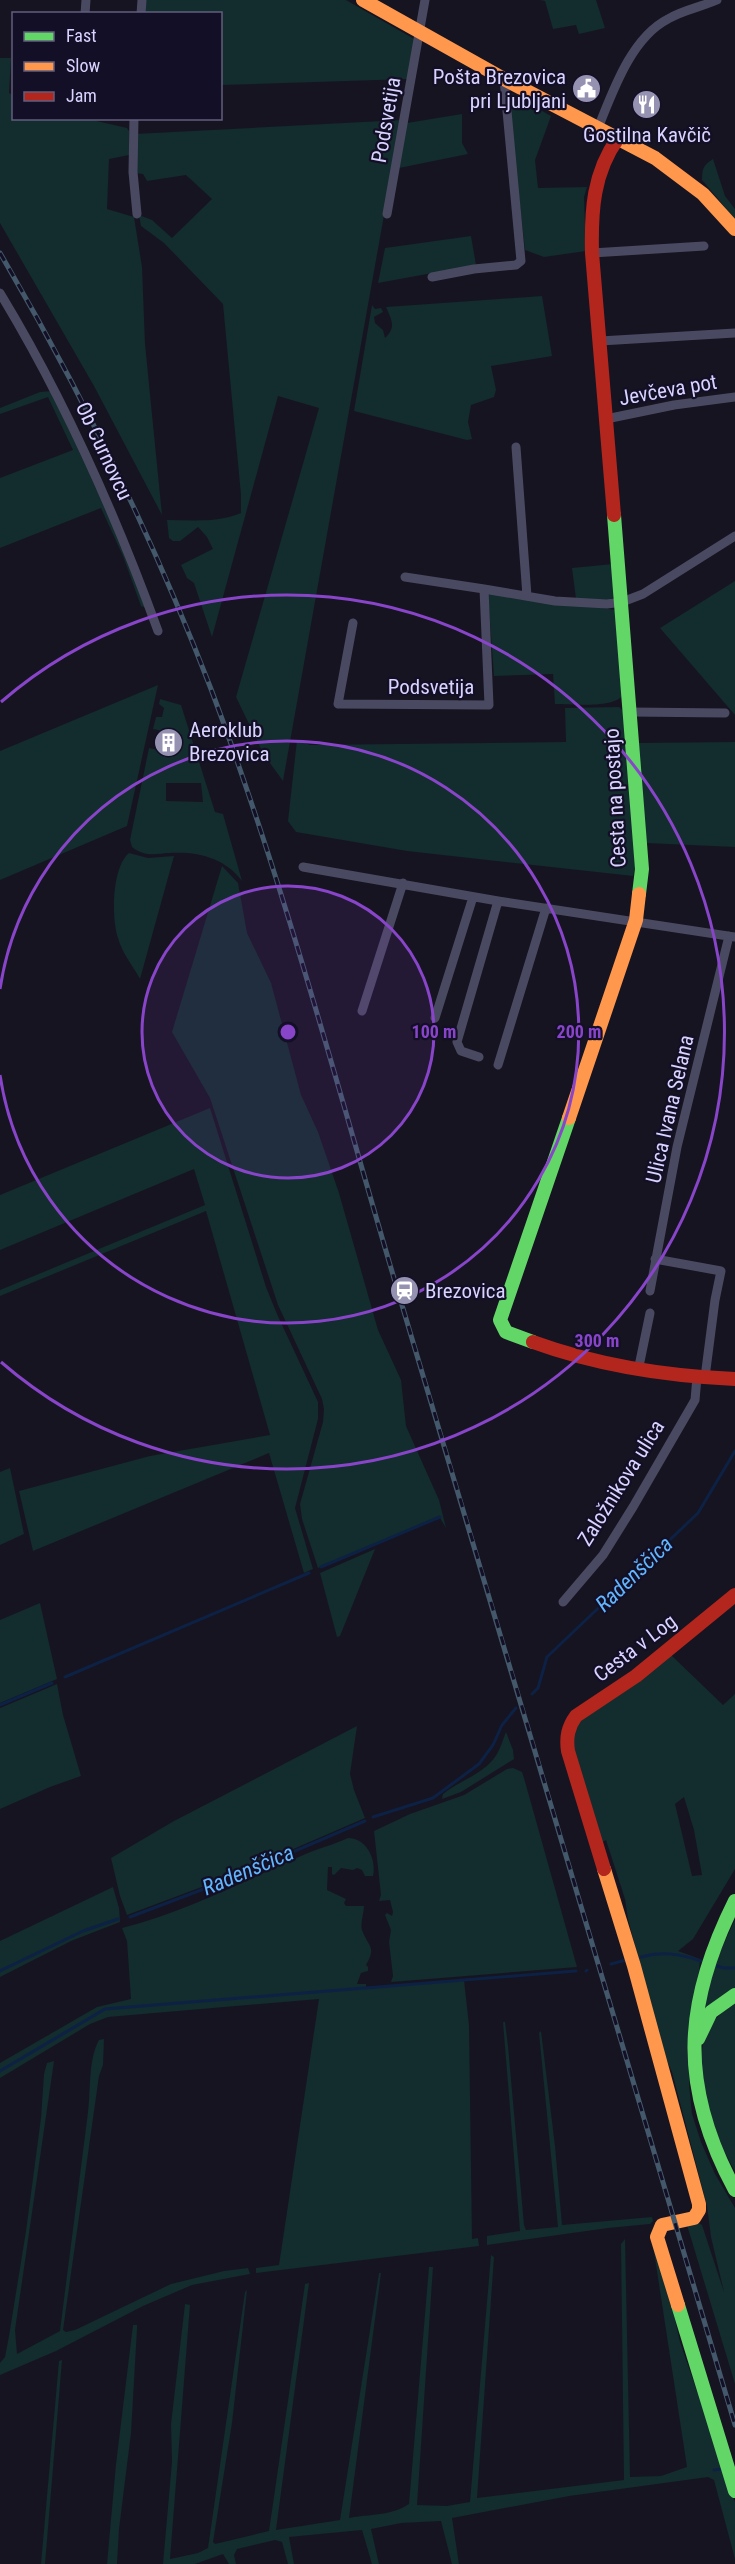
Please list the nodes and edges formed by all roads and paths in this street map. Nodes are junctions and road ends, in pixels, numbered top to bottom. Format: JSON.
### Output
{"nodes":[{"id":1,"x":363,"y":0,"type":"edge"},
{"id":2,"x":425,"y":0,"type":"edge"},
{"id":3,"x":717,"y":0,"type":"edge"},
{"id":4,"x":420,"y":32,"type":"junction"},
{"id":5,"x":504,"y":79,"type":"junction"},
{"id":6,"x":134,"y":120,"type":"edge"},
{"id":7,"x":598,"y":128,"type":"junction"},
{"id":8,"x":618,"y":138,"type":"junction"},
{"id":9,"x":136,"y":214,"type":"dead end"},
{"id":10,"x":387,"y":214,"type":"dead end"},
{"id":11,"x":735,"y":229,"type":"edge"},
{"id":12,"x":704,"y":246,"type":"dead end"},
{"id":13,"x":592,"y":253,"type":"junction"},
{"id":14,"x":432,"y":277,"type":"dead end"},
{"id":15,"x":0,"y":293,"type":"edge"},
{"id":16,"x":735,"y":333,"type":"edge"},
{"id":17,"x":600,"y":341,"type":"junction"},
{"id":18,"x":735,"y":397,"type":"edge"},
{"id":19,"x":606,"y":420,"type":"junction"},
{"id":20,"x":516,"y":447,"type":"dead end"},
{"id":21,"x":735,"y":536,"type":"edge"},
{"id":22,"x":405,"y":577,"type":"dead end"},
{"id":23,"x":484,"y":590,"type":"junction"},
{"id":24,"x":526,"y":596,"type":"junction"},
{"id":25,"x":622,"y":602,"type":"junction"},
{"id":26,"x":353,"y":624,"type":"dead end"},
{"id":27,"x":158,"y":631,"type":"dead end"},
{"id":28,"x":632,"y":712,"type":"junction"},
{"id":29,"x":725,"y":712,"type":"dead end"},
{"id":30,"x":303,"y":867,"type":"dead end"},
{"id":31,"x":402,"y":883,"type":"junction"},
{"id":32,"x":473,"y":897,"type":"junction"},
{"id":33,"x":498,"y":901,"type":"junction"},
{"id":34,"x":546,"y":908,"type":"junction"},
{"id":35,"x":636,"y":920,"type":"junction"},
{"id":36,"x":732,"y":937,"type":"edge"},
{"id":37,"x":362,"y":1011,"type":"dead end"},
{"id":38,"x":435,"y":1018,"type":"dead end"},
{"id":39,"x":479,"y":1057,"type":"dead end"},
{"id":40,"x":498,"y":1065,"type":"dead end"},
{"id":41,"x":655,"y":1259,"type":"junction"},
{"id":42,"x":650,"y":1291,"type":"dead end"},
{"id":43,"x":650,"y":1313,"type":"dead end"},
{"id":44,"x":638,"y":1371,"type":"junction"},
{"id":45,"x":701,"y":1377,"type":"junction"},
{"id":46,"x":735,"y":1379,"type":"edge"},
{"id":47,"x":735,"y":1595,"type":"edge"},
{"id":48,"x":563,"y":1602,"type":"dead end"},
{"id":49,"x":735,"y":1901,"type":"edge"},
{"id":50,"x":735,"y":1995,"type":"edge"},
{"id":51,"x":694,"y":2062,"type":"junction"},
{"id":52,"x":735,"y":2190,"type":"edge"},
{"id":53,"x":735,"y":2491,"type":"edge"}],
"edges":[{"from":1,"to":4,"type":"main road"},
{"from":2,"to":4,"type":"street","name":"Podsvetija"},
{"from":3,"to":7,"type":"street"},
{"from":4,"to":5,"type":"main road"},
{"from":4,"to":10,"type":"street","name":"Podsvetija"},
{"from":5,"to":7,"type":"main road"},
{"from":5,"to":14,"type":"street"},
{"from":6,"to":9,"type":"street"},
{"from":7,"to":8,"type":"main road"},
{"from":8,"to":11,"type":"main road"},
{"from":8,"to":13,"type":"main road","name":"Cesta na postajo"},
{"from":12,"to":13,"type":"street"},
{"from":13,"to":17,"type":"main road","name":"Cesta na postajo"},
{"from":15,"to":27,"type":"street","name":"Ob Curnovcu"},
{"from":16,"to":17,"type":"street"},
{"from":17,"to":19,"type":"main road","name":"Cesta na postajo"},
{"from":18,"to":19,"type":"street","name":"Jevčeva pot"},
{"from":19,"to":25,"type":"main road","name":"Cesta na postajo"},
{"from":20,"to":24,"type":"street"},
{"from":21,"to":25,"type":"street"},
{"from":22,"to":23,"type":"street"},
{"from":23,"to":24,"type":"street"},
{"from":23,"to":26,"type":"street","name":"Podsvetija"},
{"from":24,"to":25,"type":"street"},
{"from":25,"to":28,"type":"main road","name":"Cesta na postajo"},
{"from":28,"to":29,"type":"street"},
{"from":28,"to":35,"type":"main road","name":"Cesta na postajo"},
{"from":30,"to":31,"type":"street","name":"Ulica Ivana Selana"},
{"from":31,"to":32,"type":"street","name":"Ulica Ivana Selana"},
{"from":31,"to":37,"type":"street"},
{"from":32,"to":33,"type":"street","name":"Ulica Ivana Selana"},
{"from":32,"to":38,"type":"street"},
{"from":33,"to":34,"type":"street","name":"Ulica Ivana Selana"},
{"from":33,"to":39,"type":"street"},
{"from":34,"to":35,"type":"street","name":"Ulica Ivana Selana"},
{"from":34,"to":40,"type":"street"},
{"from":35,"to":36,"type":"street","name":"Ulica Ivana Selana"},
{"from":35,"to":44,"type":"main road","name":"Cesta na postajo"},
{"from":36,"to":41,"type":"street","name":"Ulica Ivana Selana"},
{"from":41,"to":42,"type":"street","name":"Ulica Ivana Selana"},
{"from":41,"to":45,"type":"street","name":"Založnikova ulica"},
{"from":43,"to":44,"type":"street"},
{"from":44,"to":45,"type":"main road"},
{"from":45,"to":46,"type":"main road"},
{"from":45,"to":48,"type":"street","name":"Založnikova ulica"},
{"from":47,"to":53,"type":"main road","name":"Cesta v Log"},
{"from":49,"to":51,"type":"main road"},
{"from":50,"to":51,"type":"main road"},
{"from":51,"to":52,"type":"main road"}]}
